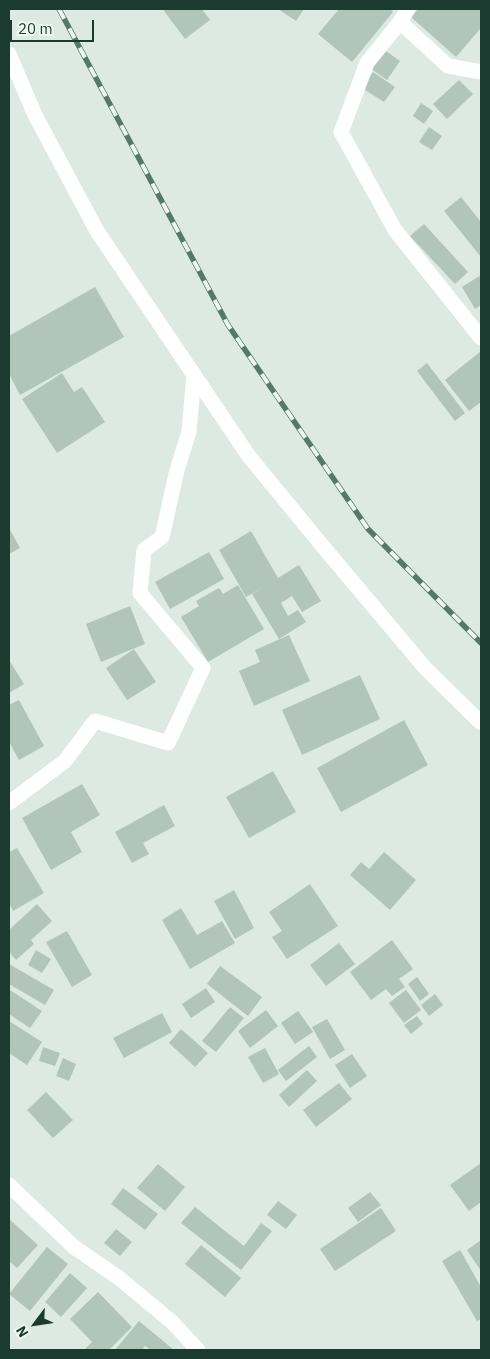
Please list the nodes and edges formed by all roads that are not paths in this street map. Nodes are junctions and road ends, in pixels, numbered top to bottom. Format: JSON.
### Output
{"nodes":[{"id":1,"x":404,"y":15,"type":"edge"},
{"id":2,"x":10,"y":63,"type":"edge"},
{"id":3,"x":481,"y":72,"type":"edge"},
{"id":4,"x":481,"y":338,"type":"edge"},
{"id":5,"x":194,"y":374,"type":"junction"},
{"id":6,"x":481,"y":722,"type":"edge"},
{"id":7,"x":9,"y":803,"type":"edge"},
{"id":8,"x":9,"y":1186,"type":"edge"},
{"id":9,"x":198,"y":1350,"type":"edge"}],
"edges":[{"from":1,"to":3,"type":"street"},
{"from":1,"to":4,"type":"street"},
{"from":2,"to":5,"type":"street"},
{"from":5,"to":6,"type":"street"},
{"from":5,"to":7,"type":"street"},
{"from":8,"to":9,"type":"street"}]}
